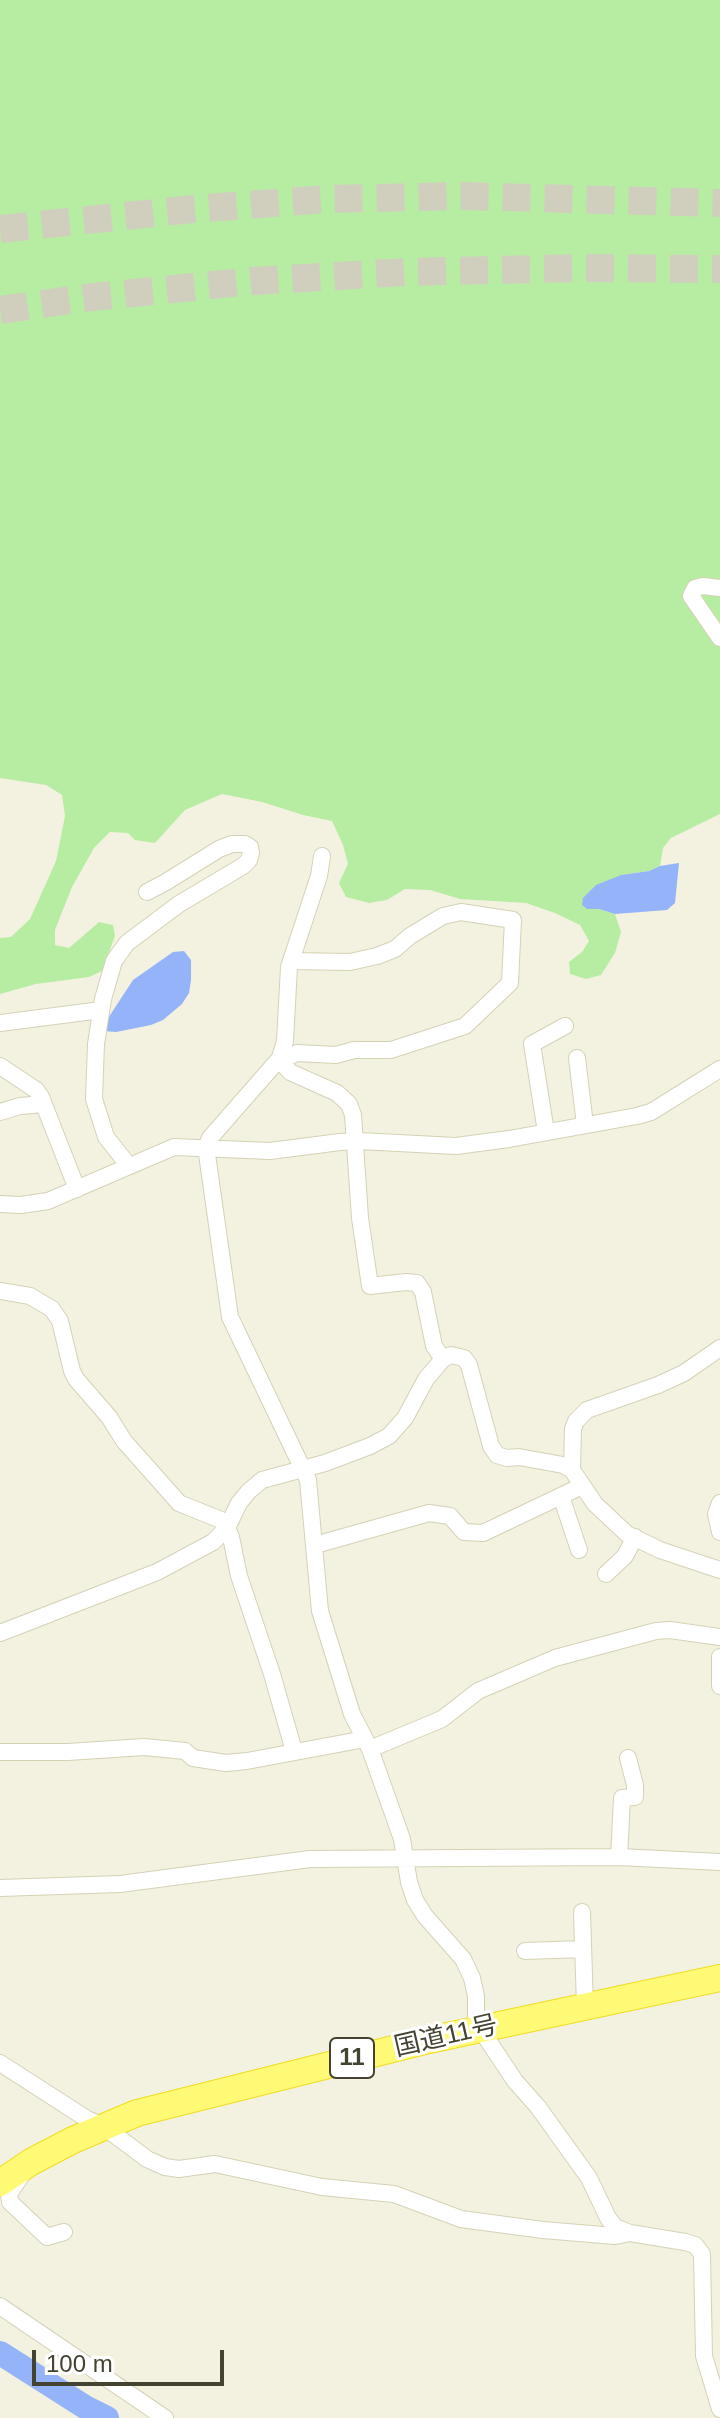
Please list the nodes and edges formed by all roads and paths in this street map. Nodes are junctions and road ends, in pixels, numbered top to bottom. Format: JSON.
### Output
{"nodes":[{"id":1,"x":720,"y":588,"type":"edge"},
{"id":2,"x":720,"y":638,"type":"edge"},
{"id":3,"x":322,"y":856,"type":"dead end"},
{"id":4,"x":147,"y":892,"type":"dead end"},
{"id":5,"x":292,"y":961,"type":"junction"},
{"id":6,"x":101,"y":1010,"type":"junction"},
{"id":7,"x":0,"y":1023,"type":"edge"},
{"id":8,"x":565,"y":1026,"type":"dead end"},
{"id":9,"x":282,"y":1058,"type":"junction"},
{"id":10,"x":577,"y":1058,"type":"dead end"},
{"id":11,"x":0,"y":1066,"type":"edge"},
{"id":12,"x":720,"y":1069,"type":"edge"},
{"id":13,"x":43,"y":1104,"type":"junction"},
{"id":14,"x":0,"y":1112,"type":"edge"},
{"id":15,"x":585,"y":1125,"type":"junction"},
{"id":16,"x":546,"y":1132,"type":"junction"},
{"id":17,"x":354,"y":1142,"type":"junction"},
{"id":18,"x":206,"y":1147,"type":"junction"},
{"id":19,"x":129,"y":1166,"type":"junction"},
{"id":20,"x":77,"y":1189,"type":"junction"},
{"id":21,"x":0,"y":1204,"type":"edge"},
{"id":22,"x":0,"y":1291,"type":"edge"},
{"id":23,"x":720,"y":1348,"type":"edge"},
{"id":24,"x":443,"y":1359,"type":"junction"},
{"id":25,"x":302,"y":1469,"type":"junction"},
{"id":26,"x":572,"y":1470,"type":"junction"},
{"id":27,"x":582,"y":1486,"type":"junction"},
{"id":28,"x":561,"y":1496,"type":"junction"},
{"id":29,"x":720,"y":1503,"type":"edge"},
{"id":30,"x":227,"y":1528,"type":"junction"},
{"id":31,"x":720,"y":1532,"type":"edge"},
{"id":32,"x":635,"y":1537,"type":"junction"},
{"id":33,"x":315,"y":1545,"type":"junction"},
{"id":34,"x":579,"y":1550,"type":"dead end"},
{"id":35,"x":720,"y":1570,"type":"edge"},
{"id":36,"x":606,"y":1574,"type":"dead end"},
{"id":37,"x":0,"y":1633,"type":"edge"},
{"id":38,"x":720,"y":1637,"type":"edge"},
{"id":39,"x":720,"y":1657,"type":"edge"},
{"id":40,"x":720,"y":1686,"type":"edge"},
{"id":41,"x":367,"y":1744,"type":"junction"},
{"id":42,"x":294,"y":1751,"type":"junction"},
{"id":43,"x":0,"y":1752,"type":"edge"},
{"id":44,"x":628,"y":1758,"type":"dead end"},
{"id":45,"x":406,"y":1857,"type":"junction"},
{"id":46,"x":619,"y":1857,"type":"junction"},
{"id":47,"x":720,"y":1862,"type":"edge"},
{"id":48,"x":0,"y":1888,"type":"edge"},
{"id":49,"x":582,"y":1912,"type":"dead end"},
{"id":50,"x":583,"y":1949,"type":"junction"},
{"id":51,"x":525,"y":1951,"type":"dead end"},
{"id":52,"x":720,"y":1978,"type":"edge"},
{"id":53,"x":585,"y":2007,"type":"junction"},
{"id":54,"x":481,"y":2028,"type":"junction"},
{"id":55,"x":0,"y":2063,"type":"edge"},
{"id":56,"x":103,"y":2126,"type":"junction"},
{"id":57,"x":24,"y":2167,"type":"junction"},
{"id":58,"x":0,"y":2183,"type":"edge"},
{"id":59,"x":64,"y":2232,"type":"dead end"},
{"id":60,"x":630,"y":2233,"type":"junction"},
{"id":61,"x":0,"y":2306,"type":"edge"},
{"id":62,"x":720,"y":2409,"type":"edge"},
{"id":63,"x":165,"y":2418,"type":"edge"}],
"edges":[{"from":1,"to":2,"type":"street"},
{"from":3,"to":5,"type":"street"},
{"from":4,"to":6,"type":"street"},
{"from":5,"to":9,"type":"street"},
{"from":5,"to":9,"type":"street"},
{"from":6,"to":7,"type":"street"},
{"from":6,"to":19,"type":"street"},
{"from":8,"to":16,"type":"street"},
{"from":9,"to":17,"type":"street"},
{"from":9,"to":18,"type":"street"},
{"from":10,"to":15,"type":"street"},
{"from":11,"to":13,"type":"street"},
{"from":12,"to":15,"type":"street"},
{"from":13,"to":14,"type":"street"},
{"from":13,"to":20,"type":"street"},
{"from":15,"to":16,"type":"street"},
{"from":16,"to":17,"type":"street"},
{"from":17,"to":18,"type":"street"},
{"from":17,"to":24,"type":"street"},
{"from":18,"to":19,"type":"street"},
{"from":18,"to":25,"type":"street"},
{"from":19,"to":20,"type":"street"},
{"from":20,"to":21,"type":"street"},
{"from":22,"to":30,"type":"street"},
{"from":23,"to":26,"type":"street"},
{"from":24,"to":25,"type":"street"},
{"from":24,"to":26,"type":"street"},
{"from":25,"to":30,"type":"street"},
{"from":25,"to":33,"type":"street"},
{"from":26,"to":27,"type":"street"},
{"from":27,"to":28,"type":"street"},
{"from":27,"to":32,"type":"street"},
{"from":28,"to":33,"type":"street"},
{"from":28,"to":34,"type":"street"},
{"from":29,"to":31,"type":"street"},
{"from":30,"to":37,"type":"street"},
{"from":30,"to":42,"type":"street"},
{"from":32,"to":35,"type":"street"},
{"from":32,"to":36,"type":"street"},
{"from":33,"to":41,"type":"street"},
{"from":38,"to":41,"type":"street"},
{"from":39,"to":40,"type":"street"},
{"from":41,"to":42,"type":"street"},
{"from":41,"to":45,"type":"street"},
{"from":42,"to":43,"type":"street"},
{"from":44,"to":46,"type":"street"},
{"from":45,"to":46,"type":"street"},
{"from":45,"to":48,"type":"street"},
{"from":45,"to":54,"type":"street"},
{"from":46,"to":47,"type":"street"},
{"from":49,"to":50,"type":"street"},
{"from":50,"to":51,"type":"street"},
{"from":50,"to":53,"type":"street"},
{"from":52,"to":53,"type":"highway","name":"国道11号","number":"11"},
{"from":53,"to":54,"type":"highway","name":"国道11号","number":"11"},
{"from":54,"to":56,"type":"highway","name":"国道11号","number":"11"},
{"from":54,"to":60,"type":"street"},
{"from":55,"to":56,"type":"street"},
{"from":56,"to":57,"type":"highway","name":"国道11号","number":"11"},
{"from":56,"to":60,"type":"street"},
{"from":57,"to":58,"type":"highway","name":"国道11号","number":"11"},
{"from":57,"to":59,"type":"street"},
{"from":60,"to":62,"type":"street"},
{"from":61,"to":63,"type":"street"}]}
